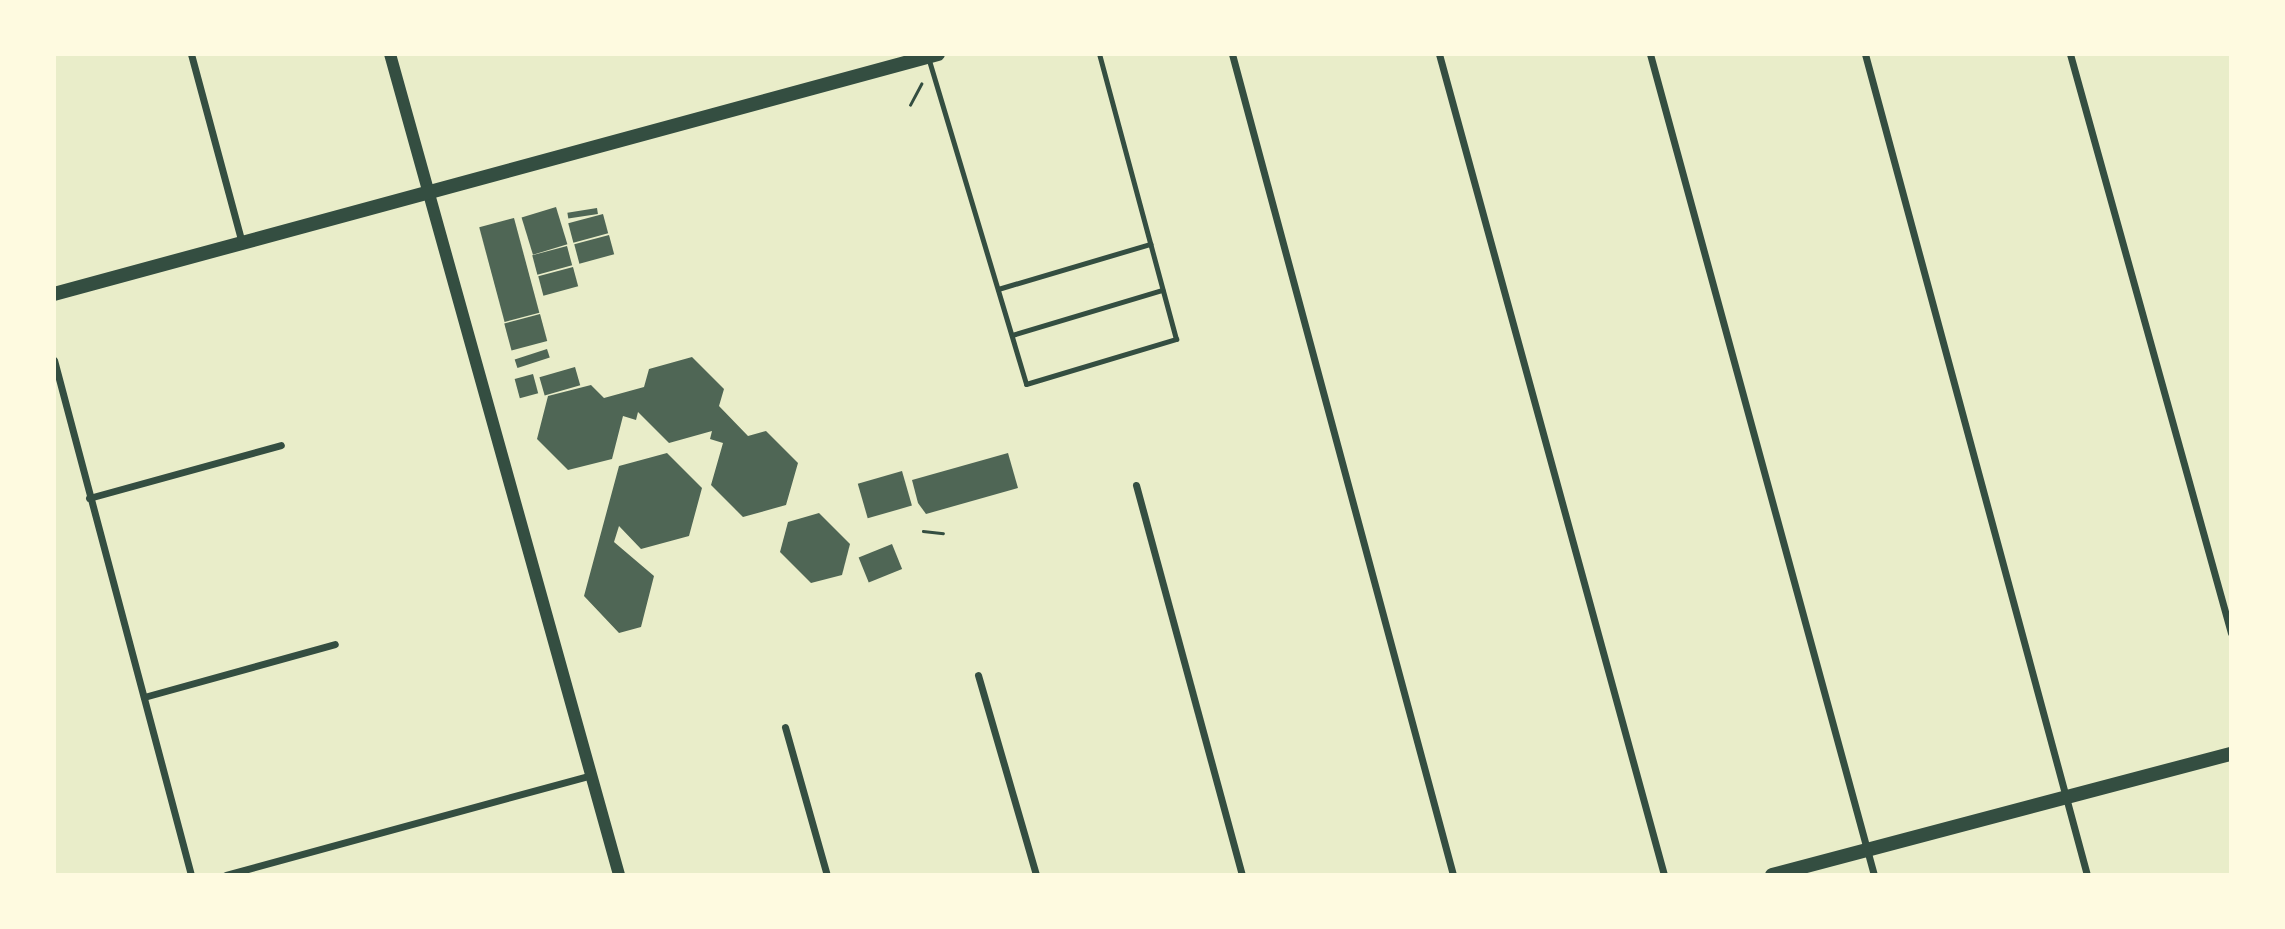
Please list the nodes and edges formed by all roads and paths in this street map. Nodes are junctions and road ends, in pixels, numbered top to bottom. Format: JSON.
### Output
{"nodes":[{"id":1,"x":191,"y":54,"type":"edge"},
{"id":2,"x":390,"y":54,"type":"edge"},
{"id":3,"x":1099,"y":54,"type":"edge"},
{"id":4,"x":1232,"y":54,"type":"edge"},
{"id":5,"x":1439,"y":54,"type":"edge"},
{"id":6,"x":1650,"y":54,"type":"edge"},
{"id":7,"x":1865,"y":54,"type":"edge"},
{"id":8,"x":2070,"y":54,"type":"edge"},
{"id":9,"x":923,"y":56,"type":"edge"},
{"id":10,"x":921,"y":84,"type":"dead end"},
{"id":11,"x":910,"y":105,"type":"dead end"},
{"id":12,"x":430,"y":191,"type":"junction"},
{"id":13,"x":242,"y":243,"type":"junction"},
{"id":14,"x":1150,"y":244,"type":"junction"},
{"id":15,"x":998,"y":289,"type":"junction"},
{"id":16,"x":1162,"y":290,"type":"junction"},
{"id":17,"x":54,"y":294,"type":"edge"},
{"id":18,"x":1012,"y":335,"type":"junction"},
{"id":19,"x":54,"y":360,"type":"edge"},
{"id":20,"x":281,"y":445,"type":"dead end"},
{"id":21,"x":1136,"y":485,"type":"dead end"},
{"id":22,"x":89,"y":498,"type":"junction"},
{"id":23,"x":923,"y":531,"type":"dead end"},
{"id":24,"x":943,"y":533,"type":"dead end"},
{"id":25,"x":2231,"y":633,"type":"edge"},
{"id":26,"x":335,"y":644,"type":"dead end"},
{"id":27,"x":978,"y":675,"type":"dead end"},
{"id":28,"x":144,"y":697,"type":"junction"},
{"id":29,"x":785,"y":727,"type":"dead end"},
{"id":30,"x":2231,"y":754,"type":"edge"},
{"id":31,"x":591,"y":775,"type":"junction"},
{"id":32,"x":2066,"y":798,"type":"junction"},
{"id":33,"x":1867,"y":848,"type":"junction"},
{"id":34,"x":191,"y":875,"type":"edge"},
{"id":35,"x":226,"y":875,"type":"edge"},
{"id":36,"x":619,"y":875,"type":"edge"},
{"id":37,"x":827,"y":875,"type":"edge"},
{"id":38,"x":1036,"y":875,"type":"edge"},
{"id":39,"x":1242,"y":875,"type":"edge"},
{"id":40,"x":1453,"y":875,"type":"edge"},
{"id":41,"x":1664,"y":875,"type":"edge"},
{"id":42,"x":1772,"y":875,"type":"edge"},
{"id":43,"x":1874,"y":875,"type":"edge"},
{"id":44,"x":2087,"y":875,"type":"edge"}],
"edges":[{"from":1,"to":13,"type":"street"},
{"from":2,"to":12,"type":"street"},
{"from":3,"to":14,"type":"lane"},
{"from":4,"to":40,"type":"street"},
{"from":5,"to":41,"type":"street"},
{"from":6,"to":33,"type":"street"},
{"from":7,"to":32,"type":"street"},
{"from":8,"to":25,"type":"street"},
{"from":9,"to":12,"type":"main road"},
{"from":9,"to":15,"type":"lane"},
{"from":10,"to":11,"type":"path"},
{"from":12,"to":13,"type":"main road"},
{"from":12,"to":31,"type":"street"},
{"from":13,"to":17,"type":"main road"},
{"from":14,"to":15,"type":"lane"},
{"from":14,"to":16,"type":"lane"},
{"from":15,"to":18,"type":"lane"},
{"from":16,"to":18,"type":"lane"},
{"from":16,"to":18,"type":"lane"},
{"from":19,"to":22,"type":"street"},
{"from":20,"to":22,"type":"street"},
{"from":21,"to":39,"type":"street"},
{"from":22,"to":28,"type":"street"},
{"from":23,"to":24,"type":"path"},
{"from":26,"to":28,"type":"street"},
{"from":27,"to":38,"type":"street"},
{"from":28,"to":34,"type":"street"},
{"from":29,"to":37,"type":"street"},
{"from":30,"to":32,"type":"main road"},
{"from":31,"to":35,"type":"street"},
{"from":31,"to":36,"type":"street"},
{"from":32,"to":33,"type":"main road"},
{"from":32,"to":44,"type":"street"},
{"from":33,"to":42,"type":"main road"},
{"from":33,"to":43,"type":"street"}]}
